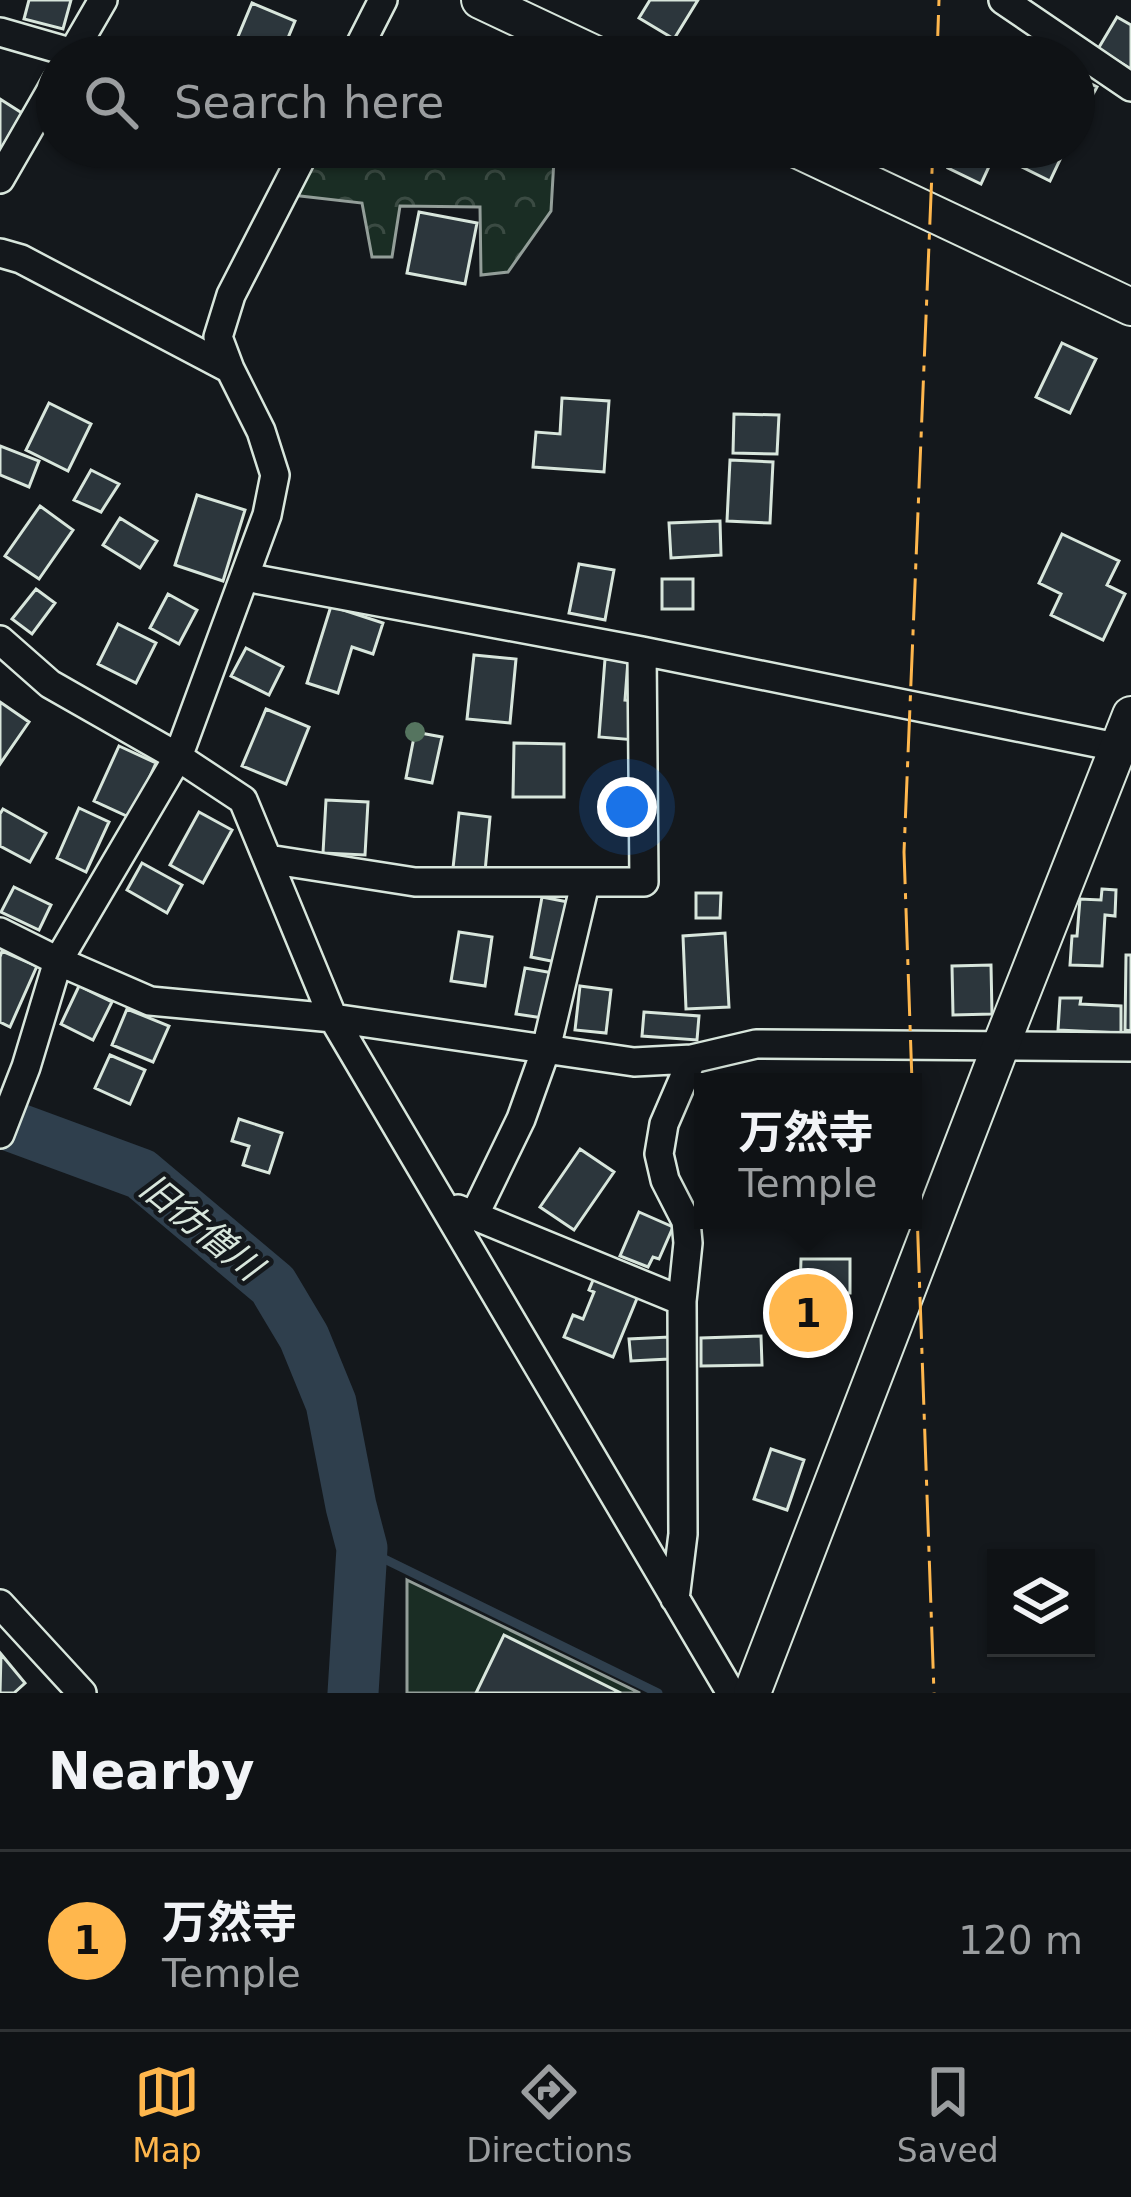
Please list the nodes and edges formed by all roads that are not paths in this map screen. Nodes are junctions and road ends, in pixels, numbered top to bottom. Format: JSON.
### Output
{"nodes":[{"id":1,"x":103,"y":0,"type":"edge"},
{"id":2,"x":383,"y":0,"type":"edge"},
{"id":3,"x":480,"y":0,"type":"edge"},
{"id":4,"x":1003,"y":0,"type":"edge"},
{"id":5,"x":535,"y":12,"type":"edge"},
{"id":6,"x":0,"y":32,"type":"edge"},
{"id":7,"x":83,"y":36,"type":"edge"},
{"id":8,"x":365,"y":36,"type":"edge"},
{"id":9,"x":570,"y":36,"type":"edge"},
{"id":10,"x":1055,"y":36,"type":"edge"},
{"id":11,"x":36,"y":44,"type":"edge"},
{"id":12,"x":1095,"y":63,"type":"edge"},
{"id":13,"x":1131,"y":88,"type":"edge"},
{"id":14,"x":36,"y":116,"type":"edge"},
{"id":15,"x":296,"y":168,"type":"edge"},
{"id":16,"x":836,"y":168,"type":"edge"},
{"id":17,"x":0,"y":179,"type":"edge"},
{"id":18,"x":0,"y":254,"type":"edge"},
{"id":19,"x":1131,"y":307,"type":"edge"},
{"id":20,"x":230,"y":370,"type":"junction"},
{"id":21,"x":245,"y":577,"type":"junction"},
{"id":22,"x":0,"y":640,"type":"edge"},
{"id":23,"x":642,"y":651,"type":"junction"},
{"id":24,"x":1127,"y":738,"type":"edge"},
{"id":25,"x":178,"y":757,"type":"junction"},
{"id":26,"x":268,"y":860,"type":"junction"},
{"id":27,"x":585,"y":884,"type":"junction"},
{"id":28,"x":0,"y":932,"type":"edge"},
{"id":29,"x":58,"y":961,"type":"junction"},
{"id":30,"x":334,"y":1018,"type":"junction"},
{"id":31,"x":1001,"y":1045,"type":"junction"},
{"id":32,"x":1131,"y":1047,"type":"edge"},
{"id":33,"x":546,"y":1049,"type":"junction"},
{"id":34,"x":692,"y":1059,"type":"junction"},
{"id":35,"x":0,"y":1134,"type":"edge"},
{"id":36,"x":445,"y":1206,"type":"junction"},
{"id":37,"x":475,"y":1214,"type":"junction"},
{"id":38,"x":682,"y":1301,"type":"junction"},
{"id":39,"x":675,"y":1599,"type":"junction"},
{"id":40,"x":0,"y":1604,"type":"edge"},
{"id":41,"x":82,"y":1693,"type":"edge"},
{"id":42,"x":731,"y":1693,"type":"edge"},
{"id":43,"x":752,"y":1693,"type":"edge"}],
"edges":[{"from":1,"to":7,"type":"street"},
{"from":2,"to":8,"type":"street"},
{"from":3,"to":5,"type":"street"},
{"from":4,"to":10,"type":"street"},
{"from":5,"to":9,"type":"street"},
{"from":6,"to":11,"type":"street"},
{"from":12,"to":13,"type":"street"},
{"from":14,"to":17,"type":"street"},
{"from":15,"to":20,"type":"street"},
{"from":16,"to":19,"type":"street"},
{"from":18,"to":20,"type":"street"},
{"from":20,"to":21,"type":"street"},
{"from":21,"to":23,"type":"street"},
{"from":21,"to":25,"type":"street"},
{"from":22,"to":25,"type":"street"},
{"from":23,"to":24,"type":"street"},
{"from":23,"to":27,"type":"street"},
{"from":24,"to":31,"type":"street"},
{"from":25,"to":26,"type":"street"},
{"from":25,"to":29,"type":"street"},
{"from":26,"to":27,"type":"street"},
{"from":26,"to":30,"type":"street"},
{"from":27,"to":33,"type":"street"},
{"from":28,"to":29,"type":"street"},
{"from":29,"to":30,"type":"street"},
{"from":29,"to":35,"type":"street"},
{"from":30,"to":33,"type":"street"},
{"from":30,"to":36,"type":"street"},
{"from":31,"to":32,"type":"street"},
{"from":31,"to":34,"type":"street"},
{"from":31,"to":43,"type":"street"},
{"from":33,"to":34,"type":"street"},
{"from":33,"to":37,"type":"street"},
{"from":34,"to":38,"type":"street"},
{"from":36,"to":37,"type":"street"},
{"from":36,"to":39,"type":"street"},
{"from":37,"to":38,"type":"street"},
{"from":38,"to":39,"type":"street"},
{"from":39,"to":42,"type":"street"},
{"from":40,"to":41,"type":"street"}]}
